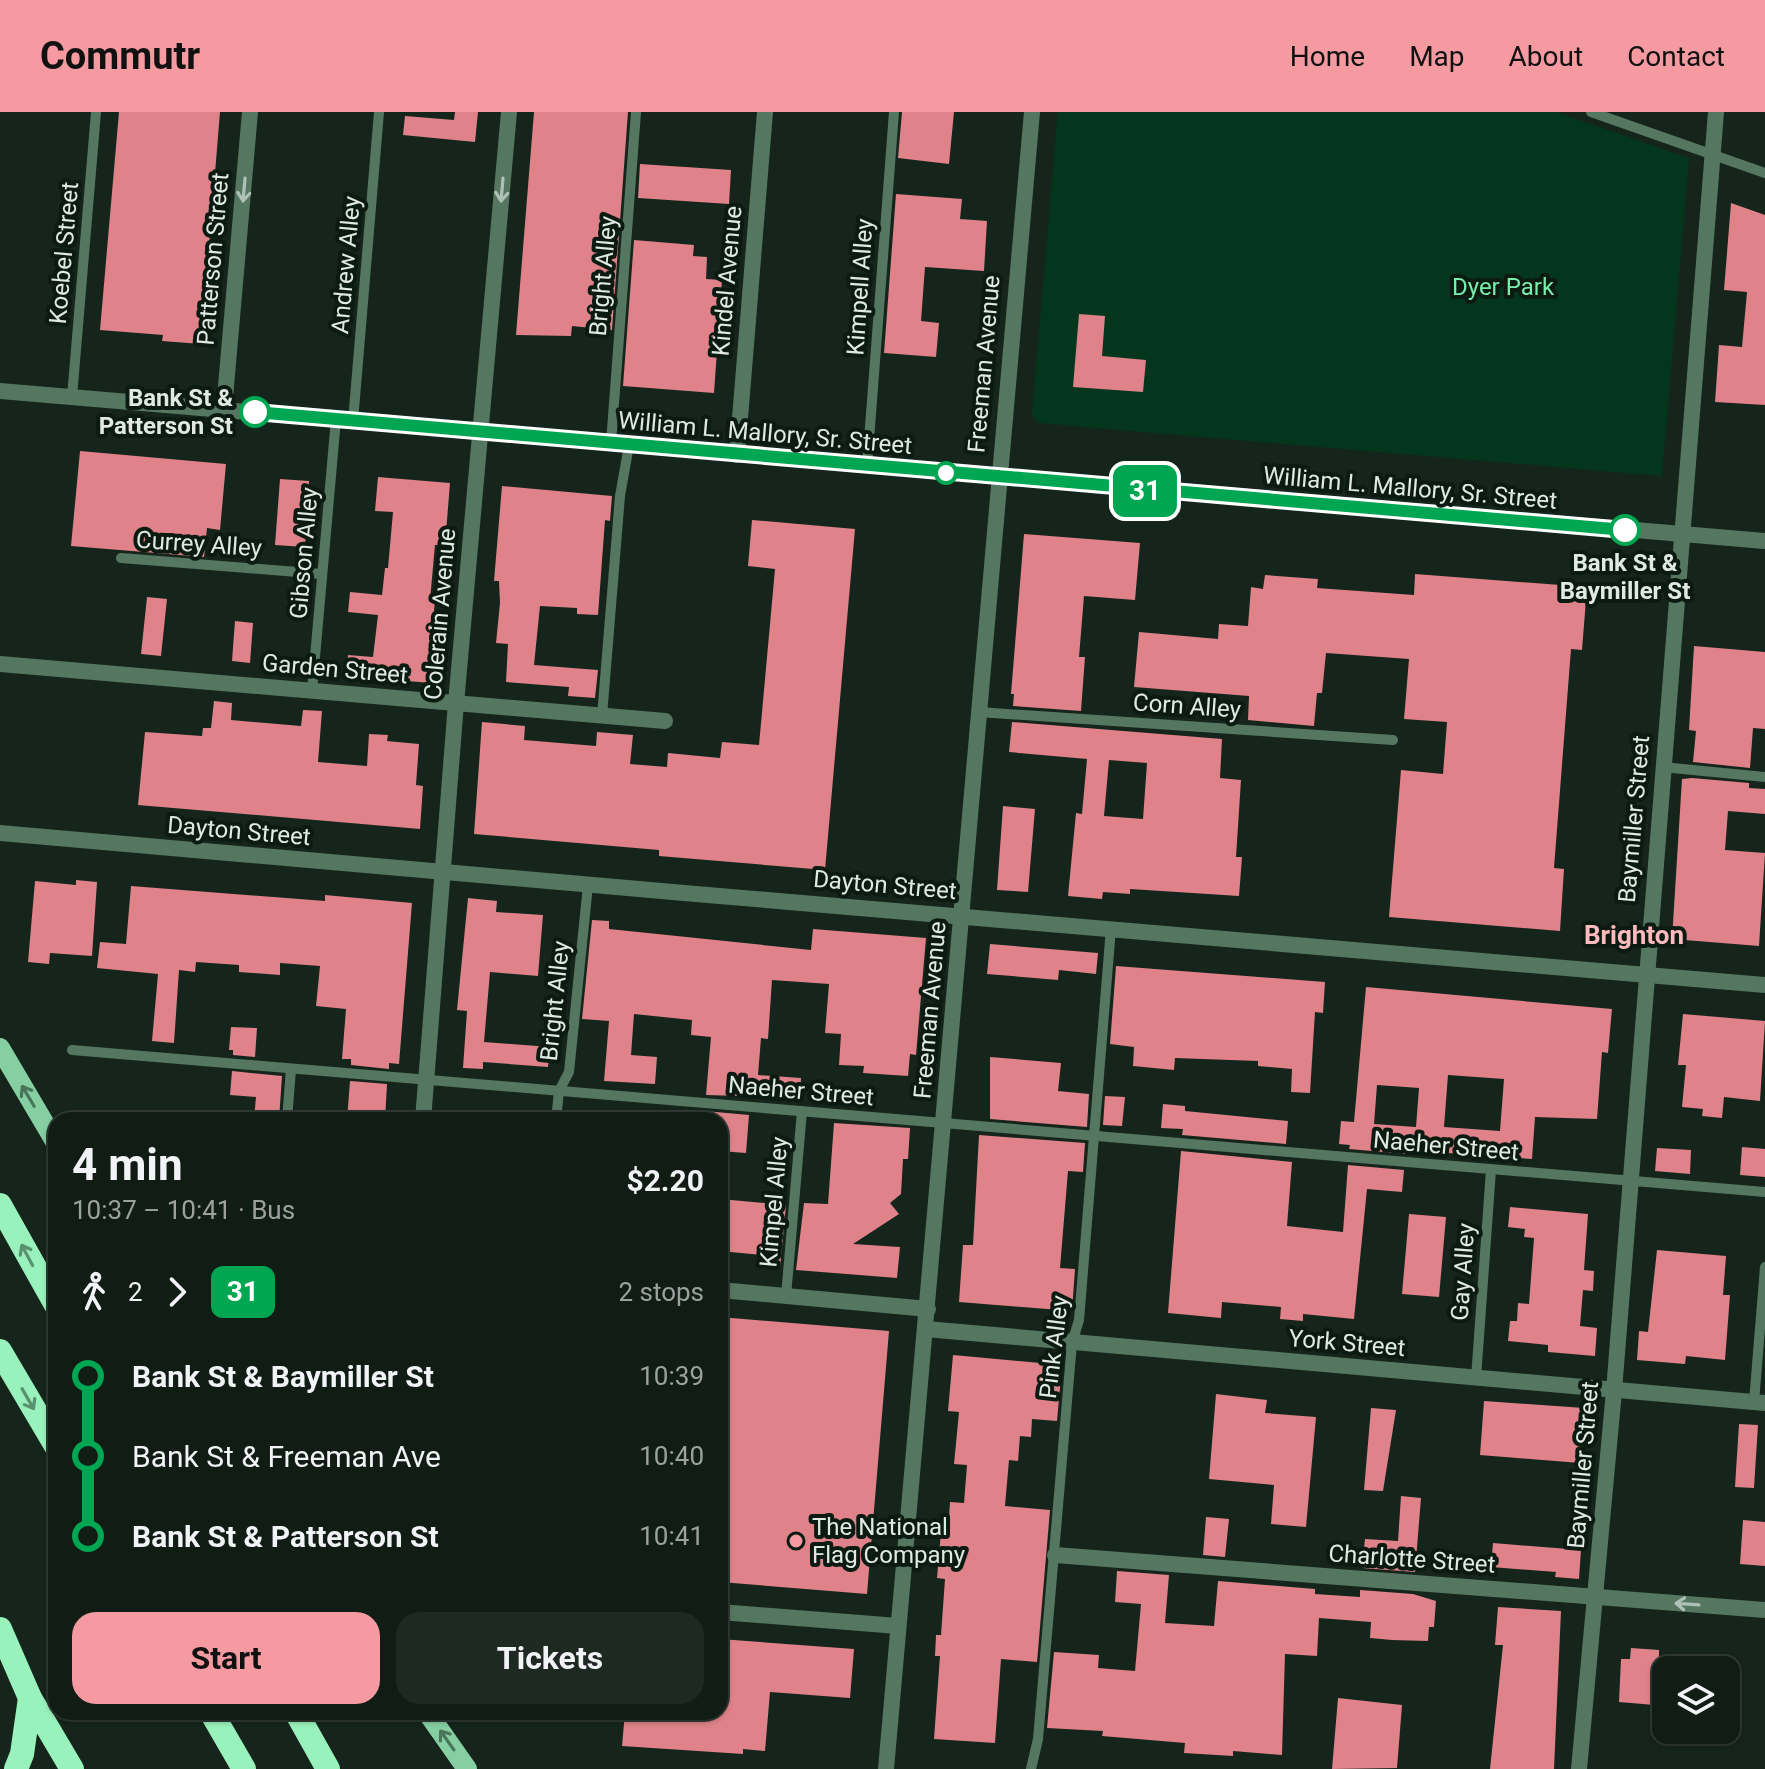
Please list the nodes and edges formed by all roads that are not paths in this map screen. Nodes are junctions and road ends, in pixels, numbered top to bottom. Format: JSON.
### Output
{"nodes":[{"id":1,"x":96,"y":112,"type":"edge"},
{"id":2,"x":250,"y":112,"type":"edge"},
{"id":3,"x":379,"y":112,"type":"edge"},
{"id":4,"x":509,"y":112,"type":"edge"},
{"id":5,"x":636,"y":112,"type":"edge"},
{"id":6,"x":765,"y":112,"type":"edge"},
{"id":7,"x":894,"y":112,"type":"edge"},
{"id":8,"x":1032,"y":112,"type":"edge"},
{"id":9,"x":1591,"y":112,"type":"edge"},
{"id":10,"x":1716,"y":112,"type":"edge"},
{"id":11,"x":1713,"y":155,"type":"junction"},
{"id":12,"x":1765,"y":173,"type":"edge"},
{"id":13,"x":0,"y":391,"type":"edge"},
{"id":14,"x":72,"y":397,"type":"junction"},
{"id":15,"x":224,"y":409,"type":"junction"},
{"id":16,"x":344,"y":420,"type":"junction"},
{"id":17,"x":481,"y":432,"type":"junction"},
{"id":18,"x":611,"y":443,"type":"junction"},
{"id":19,"x":629,"y":445,"type":"junction"},
{"id":20,"x":737,"y":455,"type":"junction"},
{"id":21,"x":867,"y":466,"type":"junction"},
{"id":22,"x":997,"y":478,"type":"junction"},
{"id":23,"x":1681,"y":536,"type":"junction"},
{"id":24,"x":1765,"y":541,"type":"edge"},
{"id":25,"x":121,"y":558,"type":"dead end"},
{"id":26,"x":322,"y":574,"type":"junction"},
{"id":27,"x":0,"y":664,"type":"edge"},
{"id":28,"x":312,"y":691,"type":"junction"},
{"id":29,"x":456,"y":703,"type":"junction"},
{"id":30,"x":978,"y":712,"type":"junction"},
{"id":31,"x":602,"y":716,"type":"junction"},
{"id":32,"x":665,"y":721,"type":"dead end"},
{"id":33,"x":1393,"y":740,"type":"dead end"},
{"id":34,"x":1662,"y":767,"type":"junction"},
{"id":35,"x":1765,"y":777,"type":"edge"},
{"id":36,"x":0,"y":833,"type":"edge"},
{"id":37,"x":442,"y":874,"type":"junction"},
{"id":38,"x":588,"y":885,"type":"junction"},
{"id":39,"x":962,"y":916,"type":"junction"},
{"id":40,"x":1111,"y":928,"type":"junction"},
{"id":41,"x":1645,"y":975,"type":"junction"},
{"id":42,"x":1765,"y":985,"type":"edge"},
{"id":43,"x":0,"y":1048,"type":"edge"},
{"id":44,"x":72,"y":1050,"type":"dead end"},
{"id":45,"x":291,"y":1069,"type":"junction"},
{"id":46,"x":427,"y":1081,"type":"junction"},
{"id":47,"x":559,"y":1091,"type":"junction"},
{"id":48,"x":802,"y":1111,"type":"junction"},
{"id":49,"x":288,"y":1112,"type":"edge"},
{"id":50,"x":424,"y":1112,"type":"edge"},
{"id":51,"x":557,"y":1112,"type":"edge"},
{"id":52,"x":944,"y":1123,"type":"junction"},
{"id":53,"x":48,"y":1129,"type":"edge"},
{"id":54,"x":1092,"y":1136,"type":"junction"},
{"id":55,"x":1491,"y":1170,"type":"junction"},
{"id":56,"x":1631,"y":1182,"type":"junction"},
{"id":57,"x":1765,"y":1192,"type":"edge"},
{"id":58,"x":0,"y":1205,"type":"edge"},
{"id":59,"x":1765,"y":1267,"type":"edge"},
{"id":60,"x":48,"y":1291,"type":"edge"},
{"id":61,"x":728,"y":1291,"type":"edge"},
{"id":62,"x":786,"y":1296,"type":"junction"},
{"id":63,"x":928,"y":1309,"type":"junction"},
{"id":64,"x":926,"y":1329,"type":"junction"},
{"id":65,"x":1072,"y":1343,"type":"junction"},
{"id":66,"x":0,"y":1351,"type":"edge"},
{"id":67,"x":1476,"y":1378,"type":"junction"},
{"id":68,"x":1614,"y":1391,"type":"junction"},
{"id":69,"x":1760,"y":1403,"type":"edge"},
{"id":70,"x":48,"y":1432,"type":"edge"},
{"id":71,"x":1055,"y":1555,"type":"junction"},
{"id":72,"x":1596,"y":1597,"type":"junction"},
{"id":73,"x":1765,"y":1610,"type":"edge"},
{"id":74,"x":728,"y":1613,"type":"edge"},
{"id":75,"x":898,"y":1626,"type":"junction"},
{"id":76,"x":0,"y":1629,"type":"edge"},
{"id":77,"x":30,"y":1698,"type":"junction"},
{"id":78,"x":216,"y":1720,"type":"edge"},
{"id":79,"x":301,"y":1720,"type":"edge"},
{"id":80,"x":433,"y":1720,"type":"edge"},
{"id":81,"x":16,"y":1769,"type":"edge"},
{"id":82,"x":72,"y":1769,"type":"edge"},
{"id":83,"x":244,"y":1769,"type":"edge"},
{"id":84,"x":328,"y":1769,"type":"edge"},
{"id":85,"x":467,"y":1769,"type":"edge"},
{"id":86,"x":886,"y":1769,"type":"edge"},
{"id":87,"x":1031,"y":1769,"type":"edge"},
{"id":88,"x":1579,"y":1769,"type":"edge"}],
"edges":[{"from":1,"to":14,"type":"lane","name":"Koebel Street"},
{"from":2,"to":15,"type":"street","name":"Patterson Street","one_way":true},
{"from":3,"to":16,"type":"lane","name":"Andrew Alley"},
{"from":4,"to":17,"type":"street","name":"Colerain Avenue","one_way":true},
{"from":5,"to":18,"type":"lane","name":"Bright Alley"},
{"from":6,"to":20,"type":"street","name":"Kindel Avenue"},
{"from":7,"to":21,"type":"lane","name":"Kimpell Alley"},
{"from":8,"to":22,"type":"street","name":"Freeman Avenue"},
{"from":9,"to":11,"type":"lane"},
{"from":10,"to":11,"type":"street","name":"Baymiller Street"},
{"from":11,"to":12,"type":"lane"},
{"from":11,"to":23,"type":"street","name":"Baymiller Street"},
{"from":13,"to":14,"type":"street","name":"William L. Mallory, Sr. Street"},
{"from":14,"to":15,"type":"street","name":"William L. Mallory, Sr. Street"},
{"from":15,"to":16,"type":"street","name":"William L. Mallory, Sr. Street"},
{"from":16,"to":17,"type":"street","name":"William L. Mallory, Sr. Street"},
{"from":16,"to":26,"type":"lane","name":"Gibson Alley"},
{"from":17,"to":18,"type":"street","name":"William L. Mallory, Sr. Street"},
{"from":17,"to":29,"type":"street","name":"Colerain Avenue"},
{"from":18,"to":19,"type":"street","name":"William L. Mallory, Sr. Street"},
{"from":19,"to":20,"type":"street","name":"William L. Mallory, Sr. Street"},
{"from":19,"to":31,"type":"lane"},
{"from":20,"to":21,"type":"street","name":"William L. Mallory, Sr. Street"},
{"from":21,"to":22,"type":"street","name":"William L. Mallory, Sr. Street"},
{"from":22,"to":23,"type":"street","name":"William L. Mallory, Sr. Street"},
{"from":22,"to":30,"type":"street","name":"Freeman Avenue"},
{"from":23,"to":24,"type":"street","name":"William L. Mallory, Sr. Street"},
{"from":23,"to":34,"type":"street","name":"Baymiller Street"},
{"from":25,"to":26,"type":"lane","name":"Currey Alley"},
{"from":26,"to":28,"type":"lane","name":"Gibson Alley"},
{"from":27,"to":28,"type":"street","name":"Garden Street"},
{"from":28,"to":29,"type":"street","name":"Garden Street"},
{"from":29,"to":31,"type":"street","name":"Garden Street"},
{"from":29,"to":37,"type":"street","name":"Colerain Avenue"},
{"from":30,"to":33,"type":"lane","name":"Corn Alley"},
{"from":30,"to":39,"type":"street","name":"Freeman Avenue"},
{"from":31,"to":32,"type":"street","name":"Garden Street"},
{"from":34,"to":35,"type":"lane"},
{"from":34,"to":41,"type":"street","name":"Baymiller Street"},
{"from":36,"to":37,"type":"street","name":"Dayton Street"},
{"from":37,"to":38,"type":"street","name":"Dayton Street"},
{"from":37,"to":46,"type":"street","name":"Colerain Avenue"},
{"from":38,"to":39,"type":"street","name":"Dayton Street"},
{"from":38,"to":47,"type":"lane","name":"Bright Alley"},
{"from":39,"to":40,"type":"street","name":"Dayton Street"},
{"from":39,"to":52,"type":"street","name":"Freeman Avenue"},
{"from":40,"to":41,"type":"street","name":"Dayton Street"},
{"from":40,"to":54,"type":"lane","name":"Pink Alley"},
{"from":41,"to":42,"type":"street","name":"Dayton Street"},
{"from":41,"to":56,"type":"street","name":"Baymiller Street"},
{"from":53,"to":43,"type":"main road","one_way":true},
{"from":44,"to":45,"type":"lane","name":"Naeher Street"},
{"from":45,"to":46,"type":"lane","name":"Naeher Street"},
{"from":45,"to":49,"type":"lane"},
{"from":46,"to":47,"type":"lane","name":"Naeher Street"},
{"from":46,"to":50,"type":"street","name":"Colerain Avenue"},
{"from":47,"to":48,"type":"lane","name":"Naeher Street"},
{"from":47,"to":51,"type":"lane","name":"Bright Alley"},
{"from":48,"to":52,"type":"lane","name":"Naeher Street"},
{"from":48,"to":62,"type":"lane","name":"Kimpel Alley"},
{"from":52,"to":54,"type":"lane","name":"Naeher Street"},
{"from":52,"to":63,"type":"street","name":"Freeman Avenue"},
{"from":54,"to":55,"type":"lane","name":"Naeher Street"},
{"from":54,"to":65,"type":"lane","name":"Pink Alley"},
{"from":55,"to":56,"type":"lane","name":"Naeher Street"},
{"from":55,"to":67,"type":"lane","name":"Gay Alley"},
{"from":56,"to":57,"type":"lane","name":"Naeher Street"},
{"from":56,"to":68,"type":"street","name":"Baymiller Street"},
{"from":60,"to":58,"type":"highway","one_way":true},
{"from":59,"to":69,"type":"lane"},
{"from":61,"to":62,"type":"street"},
{"from":62,"to":63,"type":"street"},
{"from":63,"to":64,"type":"street","name":"Freeman Avenue"},
{"from":64,"to":65,"type":"street","name":"York Street"},
{"from":64,"to":75,"type":"street","name":"Freeman Avenue"},
{"from":65,"to":67,"type":"street","name":"York Street"},
{"from":65,"to":71,"type":"lane","name":"Pink Alley"},
{"from":66,"to":70,"type":"highway","one_way":true},
{"from":67,"to":68,"type":"street","name":"York Street"},
{"from":68,"to":69,"type":"street","name":"York Street"},
{"from":68,"to":72,"type":"street","name":"Baymiller Street"},
{"from":71,"to":72,"type":"street","name":"Charlotte Street"},
{"from":71,"to":87,"type":"lane","name":"Pink Alley"},
{"from":73,"to":72,"type":"street","name":"Charlotte Street","one_way":true},
{"from":72,"to":88,"type":"street","name":"Baymiller Street"},
{"from":74,"to":75,"type":"street"},
{"from":75,"to":86,"type":"street","name":"Freeman Avenue"},
{"from":76,"to":77,"type":"highway"},
{"from":77,"to":81,"type":"highway"},
{"from":77,"to":82,"type":"highway"},
{"from":78,"to":83,"type":"highway"},
{"from":79,"to":84,"type":"highway"},
{"from":85,"to":80,"type":"main road","one_way":true}]}
